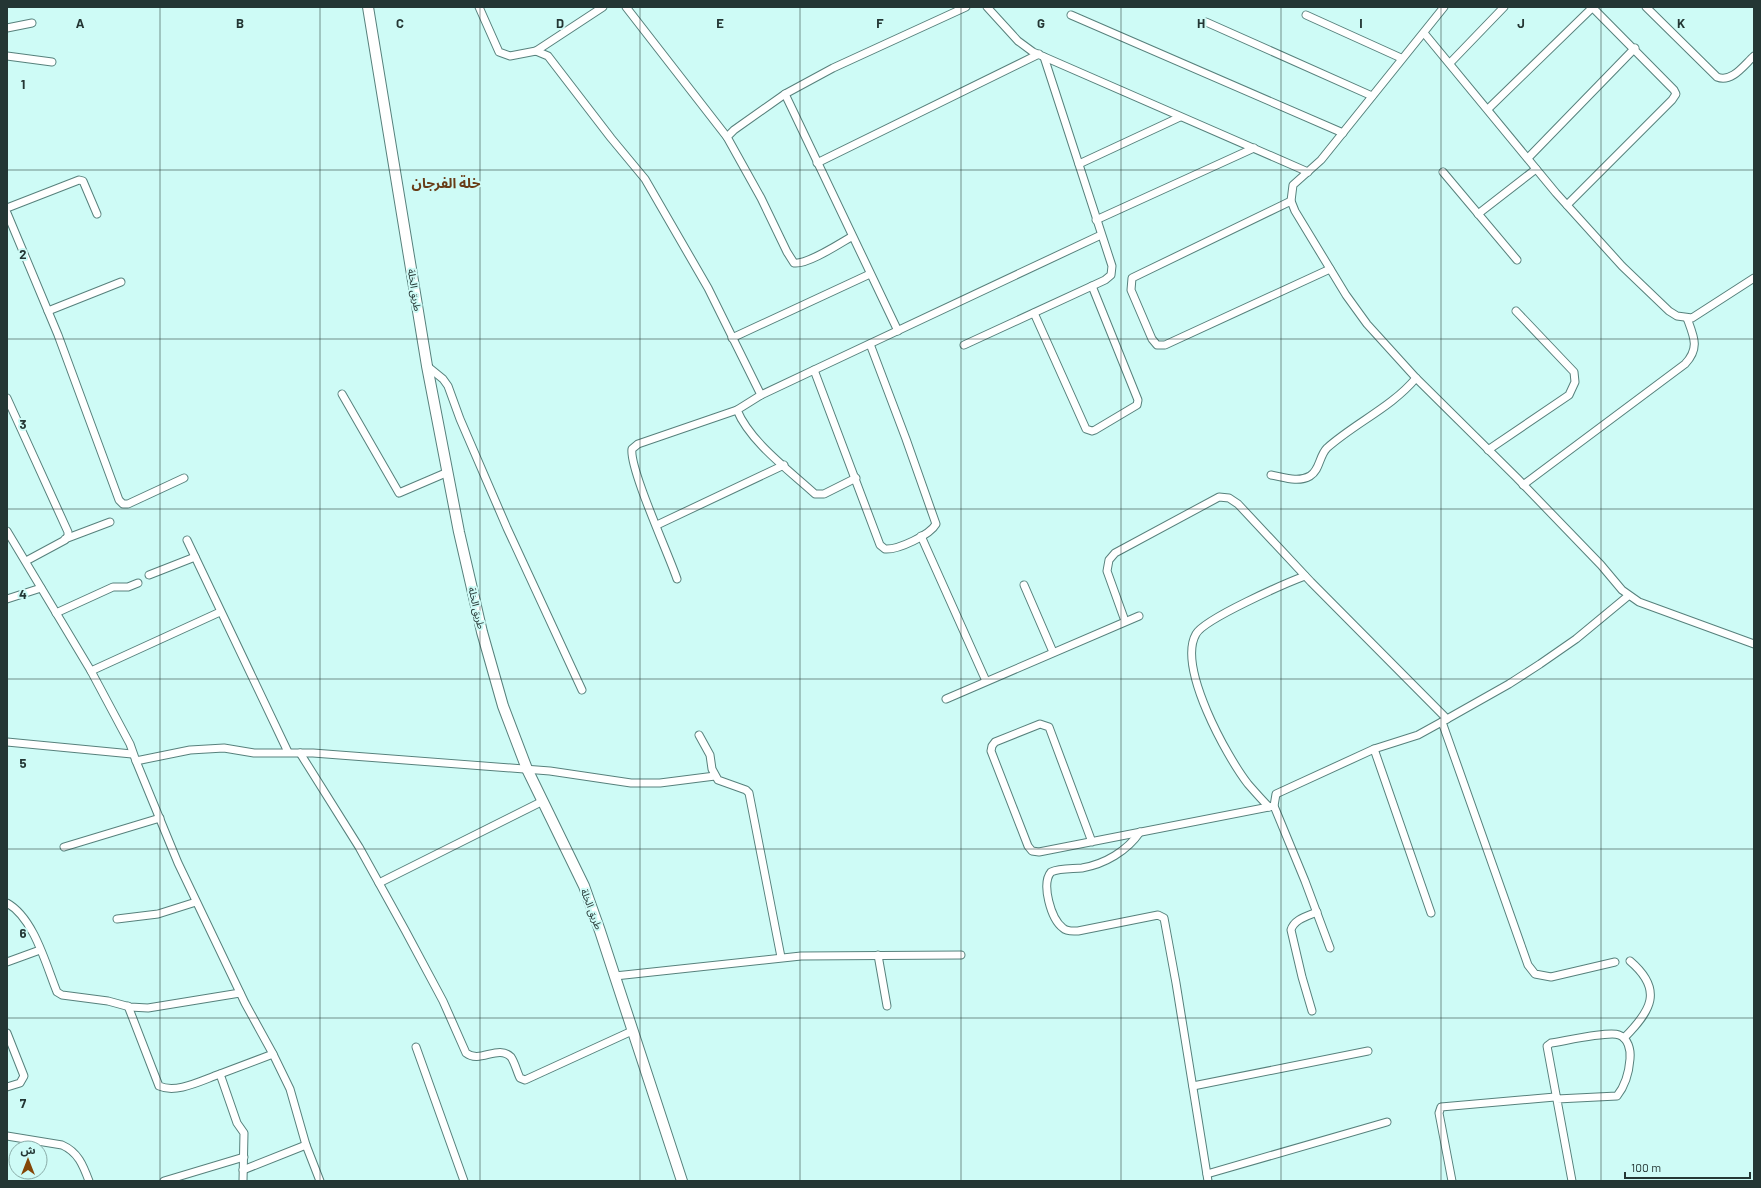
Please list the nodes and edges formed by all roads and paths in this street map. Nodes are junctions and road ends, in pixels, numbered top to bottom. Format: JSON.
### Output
{"nodes":[{"id":1,"x":368,"y":7,"type":"edge"},
{"id":2,"x":479,"y":7,"type":"edge"},
{"id":3,"x":603,"y":7,"type":"edge"},
{"id":4,"x":626,"y":7,"type":"edge"},
{"id":5,"x":966,"y":7,"type":"edge"},
{"id":6,"x":987,"y":7,"type":"edge"},
{"id":7,"x":1444,"y":7,"type":"edge"},
{"id":8,"x":1504,"y":7,"type":"edge"},
{"id":9,"x":1592,"y":7,"type":"edge"},
{"id":10,"x":1646,"y":7,"type":"edge"},
{"id":11,"x":1071,"y":15,"type":"dead end"},
{"id":12,"x":1306,"y":16,"type":"dead end"},
{"id":13,"x":32,"y":22,"type":"dead end"},
{"id":14,"x":1206,"y":22,"type":"dead end"},
{"id":15,"x":7,"y":28,"type":"edge"},
{"id":16,"x":1424,"y":33,"type":"junction"},
{"id":17,"x":1634,"y":48,"type":"junction"},
{"id":18,"x":536,"y":51,"type":"junction"},
{"id":19,"x":7,"y":56,"type":"edge"},
{"id":20,"x":1041,"y":56,"type":"junction"},
{"id":21,"x":1754,"y":56,"type":"edge"},
{"id":22,"x":1401,"y":58,"type":"junction"},
{"id":23,"x":52,"y":62,"type":"dead end"},
{"id":24,"x":1450,"y":63,"type":"junction"},
{"id":25,"x":785,"y":94,"type":"junction"},
{"id":26,"x":1372,"y":96,"type":"junction"},
{"id":27,"x":1488,"y":109,"type":"junction"},
{"id":28,"x":1180,"y":117,"type":"junction"},
{"id":29,"x":1343,"y":133,"type":"junction"},
{"id":30,"x":727,"y":137,"type":"junction"},
{"id":31,"x":1254,"y":148,"type":"junction"},
{"id":32,"x":1528,"y":158,"type":"junction"},
{"id":33,"x":817,"y":163,"type":"junction"},
{"id":34,"x":1078,"y":164,"type":"junction"},
{"id":35,"x":1536,"y":169,"type":"junction"},
{"id":36,"x":1308,"y":172,"type":"junction"},
{"id":37,"x":1443,"y":172,"type":"dead end"},
{"id":38,"x":1291,"y":201,"type":"junction"},
{"id":39,"x":1567,"y":205,"type":"junction"},
{"id":40,"x":7,"y":208,"type":"edge"},
{"id":41,"x":7,"y":214,"type":"edge"},
{"id":42,"x":97,"y":214,"type":"dead end"},
{"id":43,"x":1478,"y":214,"type":"junction"},
{"id":44,"x":1096,"y":220,"type":"junction"},
{"id":45,"x":1101,"y":235,"type":"junction"},
{"id":46,"x":851,"y":237,"type":"junction"},
{"id":47,"x":1517,"y":260,"type":"dead end"},
{"id":48,"x":1330,"y":269,"type":"junction"},
{"id":49,"x":870,"y":274,"type":"junction"},
{"id":50,"x":1754,"y":278,"type":"edge"},
{"id":51,"x":122,"y":282,"type":"dead end"},
{"id":52,"x":1092,"y":286,"type":"junction"},
{"id":53,"x":48,"y":311,"type":"junction"},
{"id":54,"x":1516,"y":311,"type":"dead end"},
{"id":55,"x":1034,"y":313,"type":"junction"},
{"id":56,"x":1687,"y":318,"type":"junction"},
{"id":57,"x":898,"y":332,"type":"junction"},
{"id":58,"x":732,"y":338,"type":"junction"},
{"id":59,"x":870,"y":344,"type":"junction"},
{"id":60,"x":964,"y":345,"type":"dead end"},
{"id":61,"x":427,"y":366,"type":"junction"},
{"id":62,"x":814,"y":370,"type":"junction"},
{"id":63,"x":1416,"y":378,"type":"junction"},
{"id":64,"x":342,"y":394,"type":"dead end"},
{"id":65,"x":761,"y":395,"type":"junction"},
{"id":66,"x":7,"y":398,"type":"edge"},
{"id":67,"x":737,"y":410,"type":"junction"},
{"id":68,"x":1488,"y":450,"type":"junction"},
{"id":69,"x":784,"y":464,"type":"junction"},
{"id":70,"x":448,"y":472,"type":"junction"},
{"id":71,"x":1271,"y":476,"type":"dead end"},
{"id":72,"x":184,"y":478,"type":"dead end"},
{"id":73,"x":856,"y":478,"type":"junction"},
{"id":74,"x":1523,"y":485,"type":"junction"},
{"id":75,"x":110,"y":522,"type":"dead end"},
{"id":76,"x":657,"y":525,"type":"junction"},
{"id":77,"x":7,"y":531,"type":"edge"},
{"id":78,"x":921,"y":536,"type":"junction"},
{"id":79,"x":65,"y":540,"type":"junction"},
{"id":80,"x":187,"y":540,"type":"dead end"},
{"id":81,"x":195,"y":557,"type":"junction"},
{"id":82,"x":26,"y":561,"type":"junction"},
{"id":83,"x":149,"y":575,"type":"dead end"},
{"id":84,"x":1305,"y":576,"type":"junction"},
{"id":85,"x":677,"y":579,"type":"dead end"},
{"id":86,"x":138,"y":583,"type":"dead end"},
{"id":87,"x":1024,"y":585,"type":"dead end"},
{"id":88,"x":41,"y":588,"type":"junction"},
{"id":89,"x":1628,"y":596,"type":"junction"},
{"id":90,"x":7,"y":599,"type":"edge"},
{"id":91,"x":220,"y":612,"type":"junction"},
{"id":92,"x":56,"y":613,"type":"junction"},
{"id":93,"x":1139,"y":616,"type":"dead end"},
{"id":94,"x":1125,"y":621,"type":"junction"},
{"id":95,"x":1754,"y":644,"type":"edge"},
{"id":96,"x":1053,"y":652,"type":"junction"},
{"id":97,"x":91,"y":671,"type":"junction"},
{"id":98,"x":986,"y":681,"type":"junction"},
{"id":99,"x":582,"y":690,"type":"dead end"},
{"id":100,"x":946,"y":699,"type":"dead end"},
{"id":101,"x":1445,"y":720,"type":"junction"},
{"id":102,"x":699,"y":735,"type":"dead end"},
{"id":103,"x":7,"y":742,"type":"edge"},
{"id":104,"x":1374,"y":749,"type":"junction"},
{"id":105,"x":288,"y":752,"type":"junction"},
{"id":106,"x":300,"y":753,"type":"junction"},
{"id":107,"x":132,"y":754,"type":"junction"},
{"id":108,"x":136,"y":761,"type":"junction"},
{"id":109,"x":527,"y":770,"type":"junction"},
{"id":110,"x":715,"y":776,"type":"junction"},
{"id":111,"x":541,"y":802,"type":"junction"},
{"id":112,"x":1272,"y":806,"type":"junction"},
{"id":113,"x":160,"y":818,"type":"junction"},
{"id":114,"x":1140,"y":832,"type":"junction"},
{"id":115,"x":1092,"y":842,"type":"junction"},
{"id":116,"x":64,"y":847,"type":"dead end"},
{"id":117,"x":379,"y":883,"type":"junction"},
{"id":118,"x":196,"y":902,"type":"junction"},
{"id":119,"x":7,"y":903,"type":"edge"},
{"id":120,"x":1317,"y":912,"type":"junction"},
{"id":121,"x":1432,"y":913,"type":"dead end"},
{"id":122,"x":117,"y":919,"type":"dead end"},
{"id":123,"x":1330,"y":948,"type":"dead end"},
{"id":124,"x":40,"y":950,"type":"junction"},
{"id":125,"x":878,"y":955,"type":"junction"},
{"id":126,"x":961,"y":955,"type":"dead end"},
{"id":127,"x":781,"y":957,"type":"junction"},
{"id":128,"x":1630,"y":961,"type":"dead end"},
{"id":129,"x":7,"y":962,"type":"edge"},
{"id":130,"x":1615,"y":962,"type":"dead end"},
{"id":131,"x":615,"y":976,"type":"junction"},
{"id":132,"x":240,"y":993,"type":"junction"},
{"id":133,"x":128,"y":1006,"type":"junction"},
{"id":134,"x":887,"y":1006,"type":"dead end"},
{"id":135,"x":1312,"y":1011,"type":"dead end"},
{"id":136,"x":632,"y":1031,"type":"junction"},
{"id":137,"x":7,"y":1033,"type":"edge"},
{"id":138,"x":1624,"y":1038,"type":"junction"},
{"id":139,"x":416,"y":1047,"type":"dead end"},
{"id":140,"x":1368,"y":1051,"type":"dead end"},
{"id":141,"x":273,"y":1054,"type":"junction"},
{"id":142,"x":220,"y":1074,"type":"junction"},
{"id":143,"x":1193,"y":1086,"type":"junction"},
{"id":144,"x":7,"y":1087,"type":"edge"},
{"id":145,"x":1556,"y":1098,"type":"junction"},
{"id":146,"x":1387,"y":1122,"type":"dead end"},
{"id":147,"x":7,"y":1136,"type":"edge"},
{"id":148,"x":306,"y":1145,"type":"junction"},
{"id":149,"x":244,"y":1157,"type":"junction"},
{"id":150,"x":243,"y":1170,"type":"junction"},
{"id":151,"x":1208,"y":1177,"type":"edge"},
{"id":152,"x":89,"y":1181,"type":"edge"},
{"id":153,"x":164,"y":1181,"type":"edge"},
{"id":154,"x":244,"y":1181,"type":"edge"},
{"id":155,"x":320,"y":1181,"type":"edge"},
{"id":156,"x":464,"y":1181,"type":"edge"},
{"id":157,"x":682,"y":1181,"type":"edge"},
{"id":158,"x":1452,"y":1181,"type":"edge"},
{"id":159,"x":1572,"y":1181,"type":"edge"}],
"edges":[{"from":1,"to":61,"type":"street","name":"طريق الخلة"},
{"from":2,"to":18,"type":"street"},
{"from":3,"to":18,"type":"street"},
{"from":4,"to":30,"type":"street"},
{"from":5,"to":25,"type":"street"},
{"from":6,"to":20,"type":"street"},
{"from":7,"to":16,"type":"street"},
{"from":8,"to":24,"type":"street"},
{"from":9,"to":17,"type":"street"},
{"from":9,"to":27,"type":"street"},
{"from":10,"to":21,"type":"street"},
{"from":11,"to":29,"type":"street"},
{"from":12,"to":22,"type":"street"},
{"from":13,"to":15,"type":"street"},
{"from":14,"to":26,"type":"street"},
{"from":16,"to":22,"type":"street"},
{"from":16,"to":24,"type":"street"},
{"from":17,"to":32,"type":"street"},
{"from":17,"to":39,"type":"street"},
{"from":18,"to":58,"type":"street"},
{"from":19,"to":23,"type":"street"},
{"from":20,"to":28,"type":"street"},
{"from":20,"to":33,"type":"street"},
{"from":20,"to":34,"type":"street"},
{"from":22,"to":26,"type":"street"},
{"from":24,"to":27,"type":"street"},
{"from":25,"to":30,"type":"street"},
{"from":25,"to":33,"type":"street"},
{"from":26,"to":29,"type":"street"},
{"from":27,"to":32,"type":"street"},
{"from":28,"to":31,"type":"street"},
{"from":28,"to":34,"type":"street"},
{"from":29,"to":36,"type":"street"},
{"from":30,"to":46,"type":"street"},
{"from":31,"to":36,"type":"street"},
{"from":31,"to":44,"type":"street"},
{"from":32,"to":35,"type":"street"},
{"from":33,"to":46,"type":"street"},
{"from":34,"to":44,"type":"street"},
{"from":35,"to":39,"type":"street"},
{"from":35,"to":43,"type":"street"},
{"from":36,"to":38,"type":"street"},
{"from":37,"to":43,"type":"street"},
{"from":38,"to":48,"type":"street"},
{"from":38,"to":48,"type":"street"},
{"from":39,"to":56,"type":"street"},
{"from":40,"to":42,"type":"street"},
{"from":41,"to":53,"type":"street"},
{"from":43,"to":47,"type":"street"},
{"from":44,"to":45,"type":"street"},
{"from":45,"to":52,"type":"street"},
{"from":45,"to":57,"type":"street"},
{"from":46,"to":49,"type":"street"},
{"from":48,"to":63,"type":"street"},
{"from":49,"to":57,"type":"street"},
{"from":49,"to":58,"type":"street"},
{"from":50,"to":56,"type":"street"},
{"from":51,"to":53,"type":"street"},
{"from":52,"to":55,"type":"street"},
{"from":52,"to":55,"type":"street"},
{"from":53,"to":72,"type":"street"},
{"from":54,"to":68,"type":"street"},
{"from":55,"to":60,"type":"street"},
{"from":56,"to":74,"type":"street"},
{"from":57,"to":59,"type":"street"},
{"from":58,"to":65,"type":"street"},
{"from":59,"to":62,"type":"street"},
{"from":59,"to":78,"type":"street"},
{"from":61,"to":70,"type":"street","name":"طريق الخلة"},
{"from":61,"to":99,"type":"street"},
{"from":62,"to":65,"type":"street"},
{"from":62,"to":73,"type":"street"},
{"from":63,"to":68,"type":"street"},
{"from":63,"to":71,"type":"street"},
{"from":64,"to":70,"type":"street"},
{"from":65,"to":67,"type":"street"},
{"from":66,"to":79,"type":"street"},
{"from":67,"to":69,"type":"street"},
{"from":67,"to":76,"type":"street"},
{"from":68,"to":74,"type":"street"},
{"from":69,"to":73,"type":"street"},
{"from":69,"to":76,"type":"street"},
{"from":70,"to":109,"type":"street","name":"طريق الخلة"},
{"from":73,"to":78,"type":"street"},
{"from":74,"to":89,"type":"street"},
{"from":75,"to":79,"type":"street"},
{"from":76,"to":85,"type":"street"},
{"from":77,"to":82,"type":"street"},
{"from":78,"to":98,"type":"street"},
{"from":79,"to":82,"type":"street"},
{"from":80,"to":81,"type":"street"},
{"from":81,"to":83,"type":"street"},
{"from":81,"to":91,"type":"street"},
{"from":82,"to":88,"type":"street"},
{"from":84,"to":94,"type":"street"},
{"from":84,"to":101,"type":"street"},
{"from":84,"to":112,"type":"street"},
{"from":86,"to":92,"type":"street"},
{"from":87,"to":96,"type":"street"},
{"from":88,"to":90,"type":"street"},
{"from":88,"to":92,"type":"street"},
{"from":89,"to":95,"type":"street"},
{"from":89,"to":101,"type":"street"},
{"from":91,"to":97,"type":"street"},
{"from":91,"to":105,"type":"street"},
{"from":92,"to":97,"type":"street"},
{"from":93,"to":94,"type":"street"},
{"from":94,"to":96,"type":"street"},
{"from":96,"to":98,"type":"street"},
{"from":97,"to":107,"type":"street"},
{"from":98,"to":100,"type":"street"},
{"from":101,"to":104,"type":"street"},
{"from":101,"to":130,"type":"street"},
{"from":102,"to":110,"type":"street"},
{"from":103,"to":107,"type":"street"},
{"from":104,"to":112,"type":"street"},
{"from":104,"to":121,"type":"street"},
{"from":105,"to":106,"type":"street"},
{"from":105,"to":108,"type":"street"},
{"from":106,"to":109,"type":"street"},
{"from":106,"to":117,"type":"street"},
{"from":107,"to":108,"type":"street"},
{"from":108,"to":113,"type":"street"},
{"from":109,"to":110,"type":"street"},
{"from":109,"to":111,"type":"street","name":"طريق الخلة"},
{"from":110,"to":127,"type":"street"},
{"from":111,"to":117,"type":"street"},
{"from":111,"to":131,"type":"street","name":"طريق الخلة"},
{"from":112,"to":114,"type":"street"},
{"from":112,"to":120,"type":"street"},
{"from":113,"to":116,"type":"street"},
{"from":113,"to":118,"type":"street"},
{"from":114,"to":115,"type":"street"},
{"from":114,"to":143,"type":"street"},
{"from":115,"to":115,"type":"street"},
{"from":117,"to":136,"type":"street"},
{"from":118,"to":122,"type":"street"},
{"from":118,"to":132,"type":"street"},
{"from":119,"to":124,"type":"street"},
{"from":120,"to":123,"type":"street"},
{"from":120,"to":135,"type":"street"},
{"from":124,"to":129,"type":"street"},
{"from":124,"to":133,"type":"street"},
{"from":125,"to":126,"type":"street"},
{"from":125,"to":127,"type":"street"},
{"from":125,"to":134,"type":"street"},
{"from":127,"to":131,"type":"street"},
{"from":128,"to":138,"type":"street"},
{"from":131,"to":136,"type":"street","name":"طريق الخلة"},
{"from":132,"to":133,"type":"street"},
{"from":132,"to":141,"type":"street"},
{"from":133,"to":142,"type":"street"},
{"from":136,"to":157,"type":"street","name":"طريق الخلة"},
{"from":137,"to":144,"type":"street"},
{"from":138,"to":145,"type":"street"},
{"from":138,"to":145,"type":"street"},
{"from":139,"to":156,"type":"street"},
{"from":140,"to":143,"type":"street"},
{"from":141,"to":142,"type":"street"},
{"from":141,"to":148,"type":"street"},
{"from":142,"to":149,"type":"street"},
{"from":143,"to":151,"type":"street"},
{"from":145,"to":158,"type":"street"},
{"from":145,"to":159,"type":"street"},
{"from":146,"to":151,"type":"street"},
{"from":147,"to":152,"type":"street"},
{"from":148,"to":150,"type":"street"},
{"from":148,"to":155,"type":"street"},
{"from":149,"to":150,"type":"street"},
{"from":149,"to":153,"type":"street"},
{"from":150,"to":154,"type":"street"}]}
